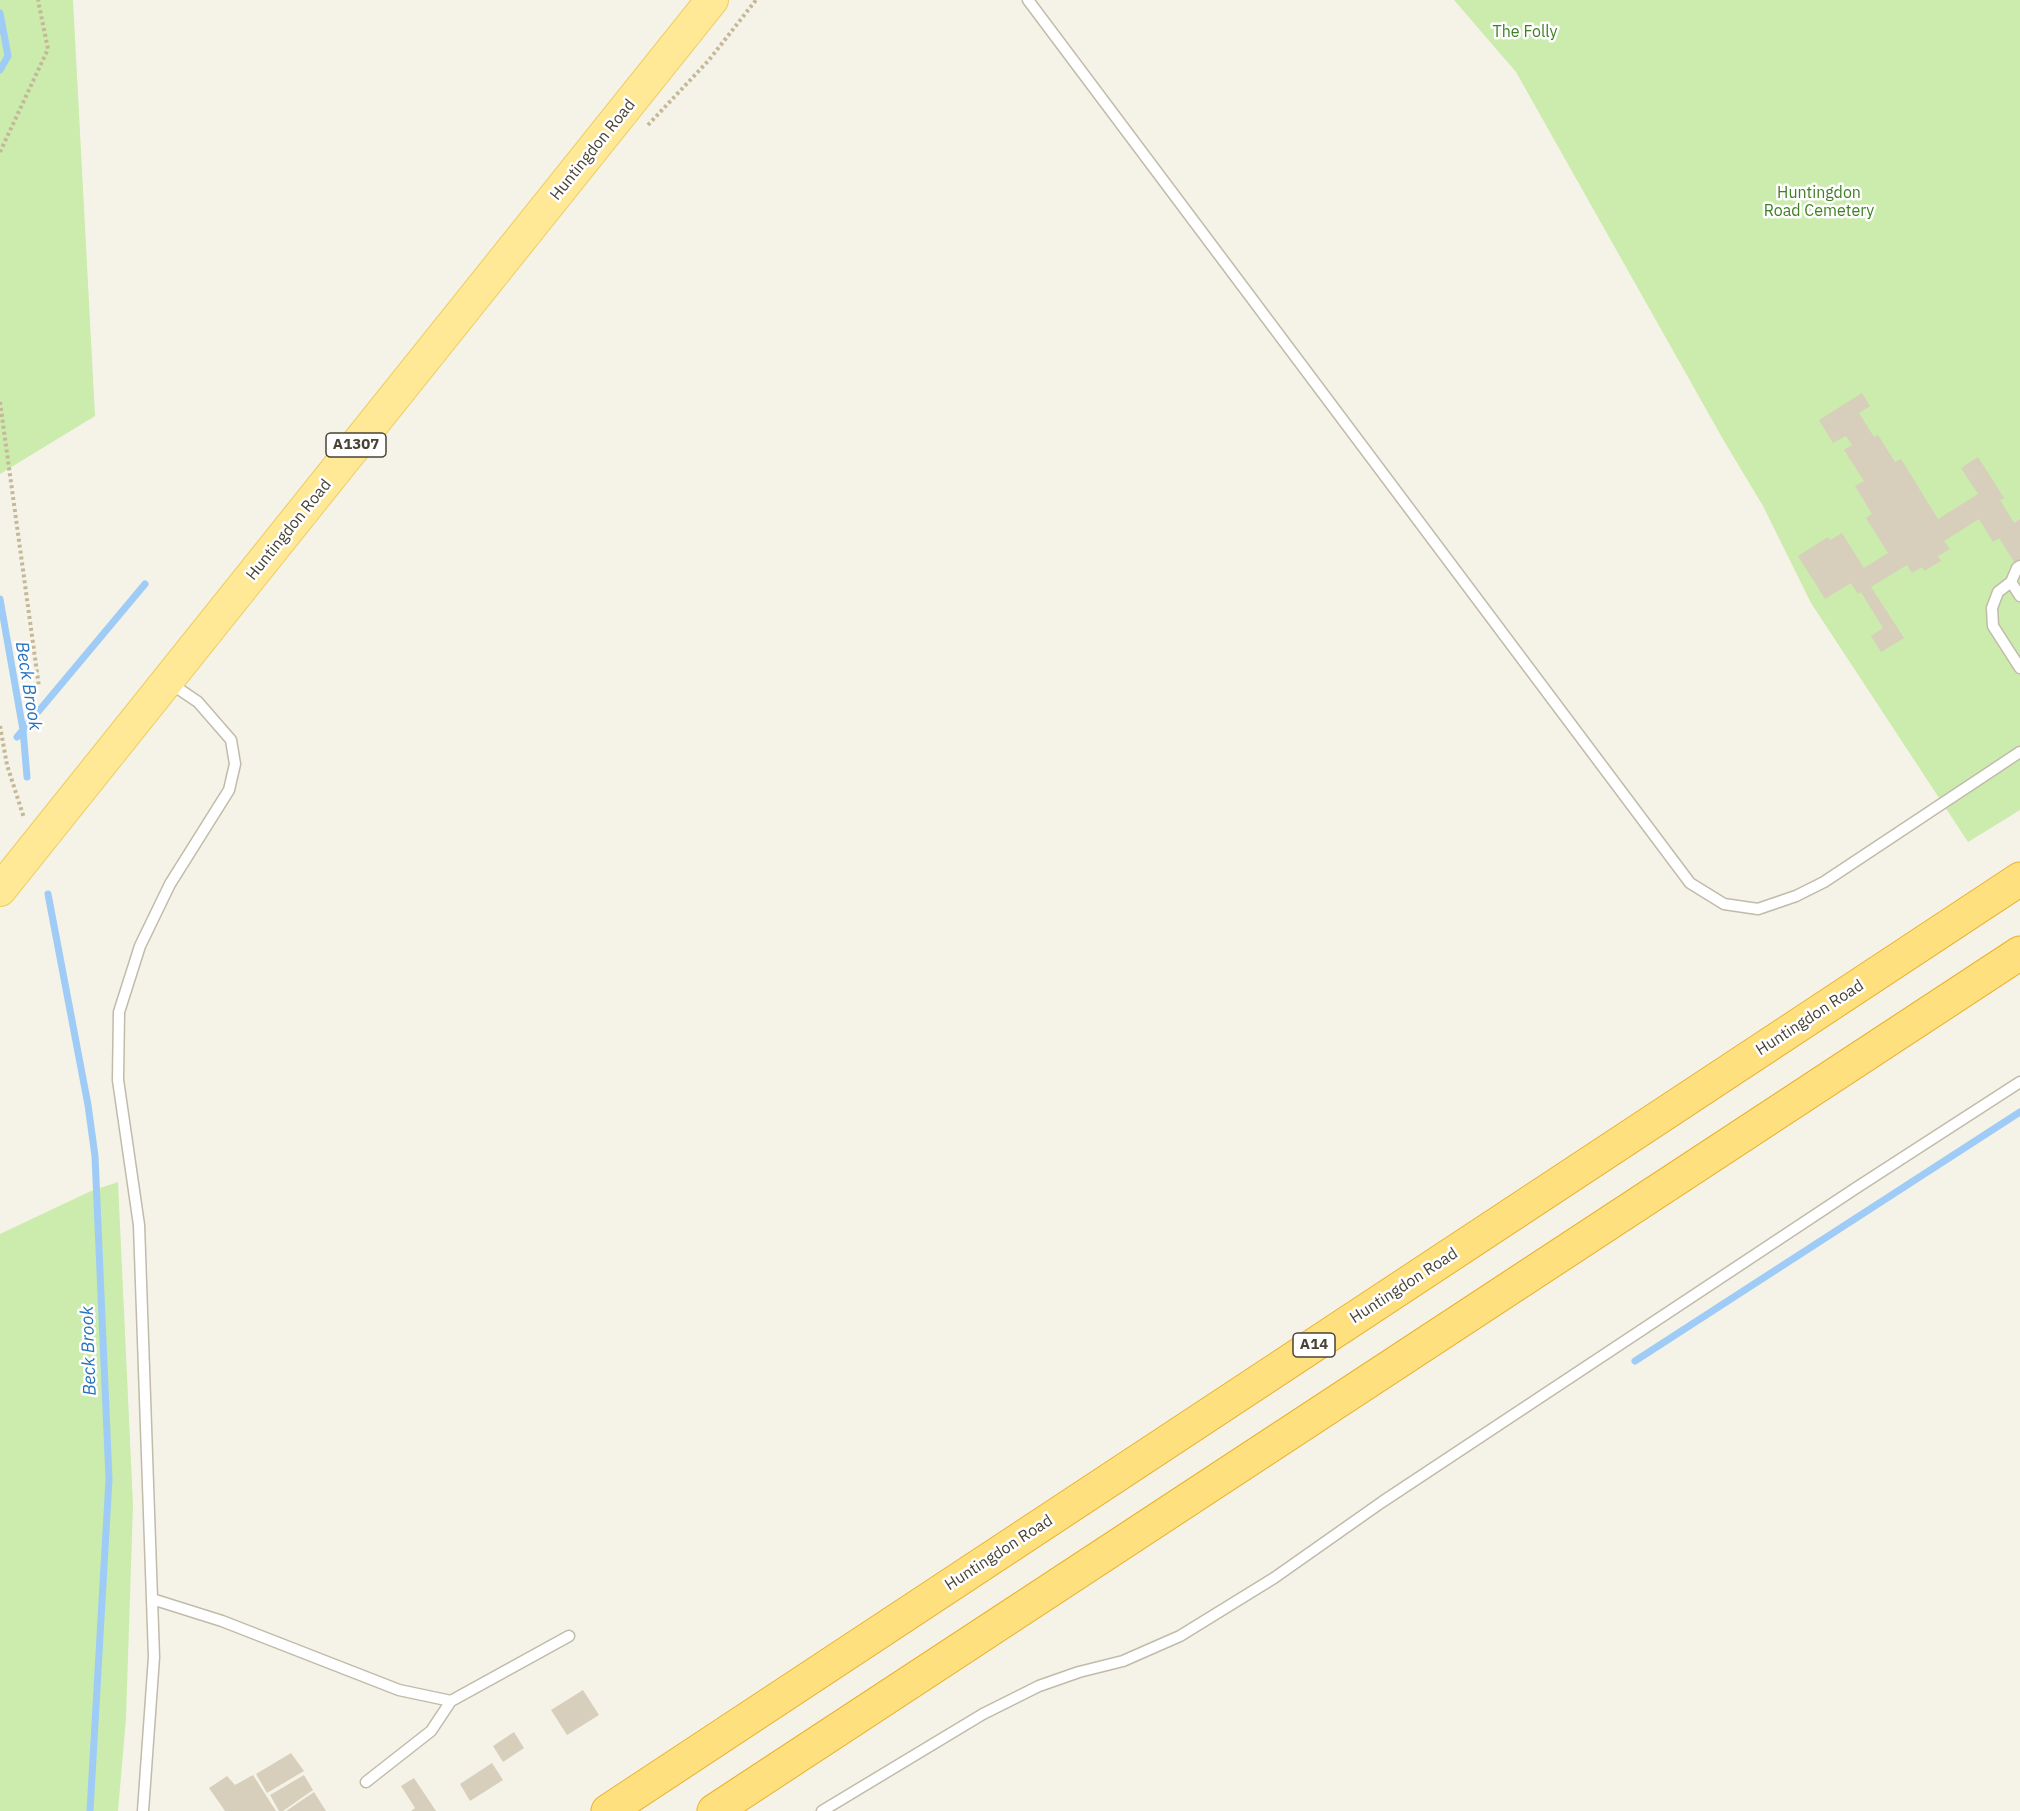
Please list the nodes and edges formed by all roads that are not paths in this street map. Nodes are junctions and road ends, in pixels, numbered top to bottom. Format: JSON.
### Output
{"nodes":[{"id":1,"x":712,"y":0,"type":"edge"},
{"id":2,"x":1028,"y":0,"type":"edge"},
{"id":3,"x":2020,"y":566,"type":"edge"},
{"id":4,"x":2011,"y":582,"type":"junction"},
{"id":5,"x":2020,"y":596,"type":"edge"},
{"id":6,"x":2020,"y":668,"type":"edge"},
{"id":7,"x":167,"y":681,"type":"junction"},
{"id":8,"x":2020,"y":752,"type":"edge"},
{"id":9,"x":2020,"y":879,"type":"edge"},
{"id":10,"x":0,"y":890,"type":"edge"},
{"id":11,"x":2020,"y":953,"type":"edge"},
{"id":12,"x":2020,"y":1083,"type":"edge"},
{"id":13,"x":152,"y":1599,"type":"junction"},
{"id":14,"x":569,"y":1636,"type":"dead end"},
{"id":15,"x":451,"y":1701,"type":"junction"},
{"id":16,"x":366,"y":1782,"type":"dead end"},
{"id":17,"x":143,"y":1811,"type":"edge"},
{"id":18,"x":608,"y":1811,"type":"edge"},
{"id":19,"x":714,"y":1811,"type":"edge"},
{"id":20,"x":822,"y":1811,"type":"edge"}],
"edges":[{"from":1,"to":7,"type":"main road","name":"Huntingdon Road","number":"A1307"},
{"from":2,"to":8,"type":"lane"},
{"from":3,"to":4,"type":"lane"},
{"from":4,"to":5,"type":"lane"},
{"from":4,"to":6,"type":"lane"},
{"from":7,"to":10,"type":"main road","name":"Huntingdon Road","number":"A1307"},
{"from":7,"to":13,"type":"lane"},
{"from":9,"to":18,"type":"highway","name":"Huntingdon Road","number":"A14"},
{"from":11,"to":19,"type":"highway"},
{"from":12,"to":20,"type":"lane"},
{"from":13,"to":15,"type":"lane"},
{"from":13,"to":17,"type":"lane"},
{"from":14,"to":15,"type":"lane"},
{"from":15,"to":16,"type":"lane"}]}
